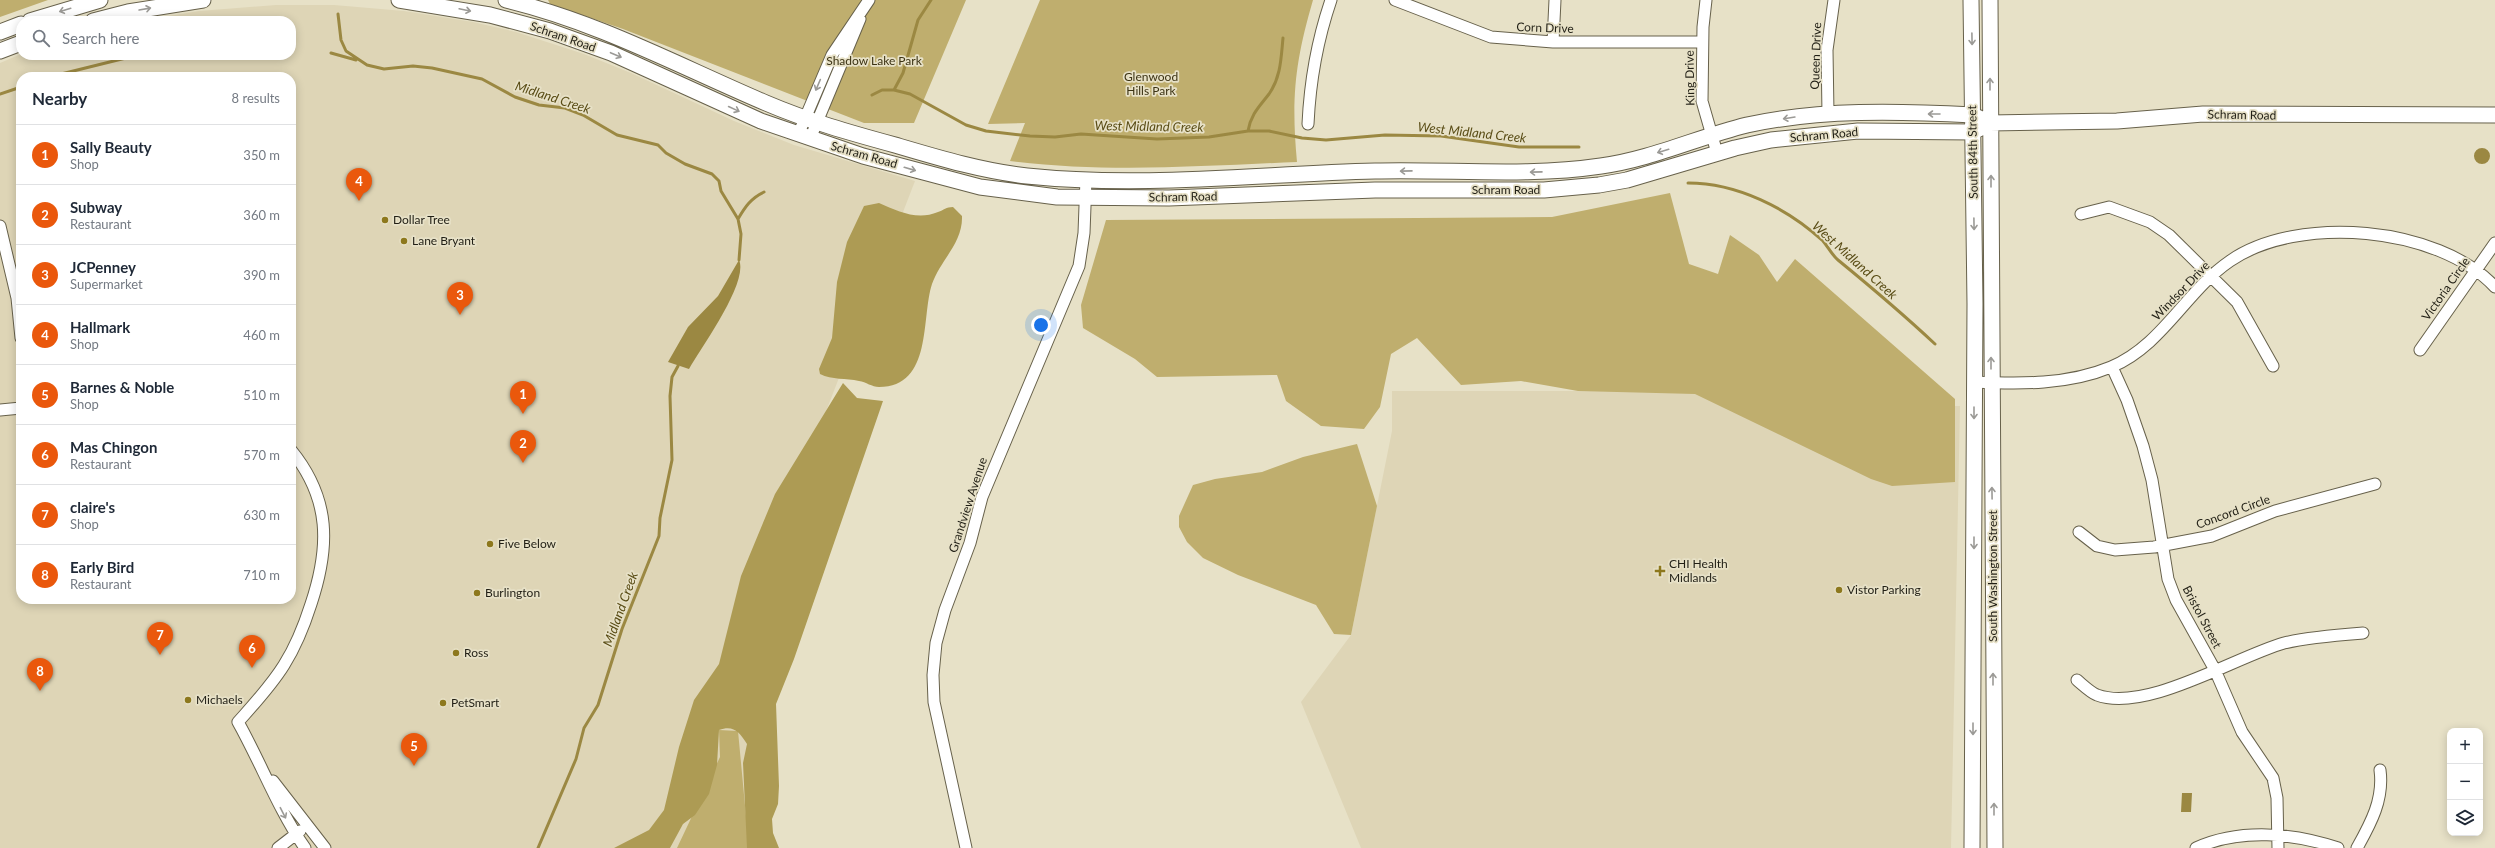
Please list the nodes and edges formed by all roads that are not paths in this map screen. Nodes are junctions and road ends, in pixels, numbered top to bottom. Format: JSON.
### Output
{"nodes":[{"id":1,"x":100,"y":0,"type":"edge"},
{"id":2,"x":203,"y":0,"type":"edge"},
{"id":3,"x":399,"y":0,"type":"edge"},
{"id":4,"x":506,"y":0,"type":"edge"},
{"id":5,"x":1331,"y":0,"type":"edge"},
{"id":6,"x":1555,"y":0,"type":"edge"},
{"id":7,"x":1706,"y":0,"type":"edge"},
{"id":8,"x":1834,"y":0,"type":"edge"},
{"id":9,"x":1971,"y":0,"type":"edge"},
{"id":10,"x":1990,"y":0,"type":"edge"},
{"id":11,"x":1402,"y":1,"type":"edge"},
{"id":12,"x":868,"y":2,"type":"edge"},
{"id":13,"x":47,"y":16,"type":"edge"},
{"id":14,"x":112,"y":16,"type":"edge"},
{"id":15,"x":16,"y":26,"type":"edge"},
{"id":16,"x":0,"y":32,"type":"edge"},
{"id":17,"x":1553,"y":42,"type":"junction"},
{"id":18,"x":1702,"y":42,"type":"junction"},
{"id":19,"x":16,"y":45,"type":"edge"},
{"id":20,"x":0,"y":51,"type":"edge"},
{"id":21,"x":1828,"y":114,"type":"junction"},
{"id":22,"x":1973,"y":115,"type":"junction"},
{"id":23,"x":2495,"y":116,"type":"edge"},
{"id":24,"x":811,"y":120,"type":"junction"},
{"id":25,"x":1990,"y":123,"type":"junction"},
{"id":26,"x":1308,"y":124,"type":"dead end"},
{"id":27,"x":1973,"y":132,"type":"junction"},
{"id":28,"x":1711,"y":136,"type":"junction"},
{"id":29,"x":804,"y":137,"type":"junction"},
{"id":30,"x":1717,"y":153,"type":"junction"},
{"id":31,"x":1086,"y":179,"type":"junction"},
{"id":32,"x":1086,"y":198,"type":"junction"},
{"id":33,"x":2081,"y":214,"type":"dead end"},
{"id":34,"x":0,"y":226,"type":"edge"},
{"id":35,"x":2495,"y":243,"type":"edge"},
{"id":36,"x":2474,"y":270,"type":"junction"},
{"id":37,"x":2212,"y":275,"type":"junction"},
{"id":38,"x":2495,"y":287,"type":"edge"},
{"id":39,"x":16,"y":294,"type":"edge"},
{"id":40,"x":1975,"y":304,"type":"joint"},
{"id":41,"x":1991,"y":304,"type":"joint"},
{"id":42,"x":2420,"y":350,"type":"dead end"},
{"id":43,"x":2273,"y":366,"type":"dead end"},
{"id":44,"x":2112,"y":367,"type":"junction"},
{"id":45,"x":1974,"y":382,"type":"junction"},
{"id":46,"x":1991,"y":383,"type":"junction"},
{"id":47,"x":16,"y":408,"type":"edge"},
{"id":48,"x":0,"y":410,"type":"edge"},
{"id":49,"x":296,"y":457,"type":"edge"},
{"id":50,"x":2375,"y":484,"type":"dead end"},
{"id":51,"x":2079,"y":532,"type":"dead end"},
{"id":52,"x":2161,"y":545,"type":"junction"},
{"id":53,"x":2363,"y":633,"type":"dead end"},
{"id":54,"x":2215,"y":670,"type":"junction"},
{"id":55,"x":2077,"y":680,"type":"dead end"},
{"id":56,"x":261,"y":764,"type":"junction"},
{"id":57,"x":2380,"y":770,"type":"dead end"},
{"id":58,"x":307,"y":825,"type":"junction"},
{"id":59,"x":295,"y":834,"type":"junction"},
{"id":60,"x":2278,"y":836,"type":"junction"},
{"id":61,"x":278,"y":848,"type":"edge"},
{"id":62,"x":305,"y":848,"type":"edge"},
{"id":63,"x":325,"y":848,"type":"edge"},
{"id":64,"x":966,"y":848,"type":"edge"},
{"id":65,"x":1972,"y":848,"type":"edge"},
{"id":66,"x":1995,"y":848,"type":"edge"},
{"id":67,"x":2196,"y":848,"type":"edge"},
{"id":68,"x":2226,"y":848,"type":"edge"},
{"id":69,"x":2278,"y":848,"type":"edge"},
{"id":70,"x":2338,"y":848,"type":"edge"},
{"id":71,"x":2357,"y":848,"type":"edge"}],
"edges":[{"from":1,"to":13,"type":"main road","one_way":true},
{"from":14,"to":2,"type":"main road","one_way":true},
{"from":3,"to":29,"type":"main road","name":"Schram Road","one_way":true},
{"from":4,"to":24,"type":"main road","name":"Schram Road"},
{"from":5,"to":26,"type":"street"},
{"from":6,"to":17,"type":"street"},
{"from":7,"to":18,"type":"street","name":"King Drive"},
{"from":8,"to":21,"type":"street","name":"Queen Drive"},
{"from":9,"to":22,"type":"main road","name":"South 84th Street","one_way":true},
{"from":25,"to":10,"type":"main road","name":"South 84th Street","one_way":true},
{"from":11,"to":17,"type":"street","name":"Corn Drive"},
{"from":12,"to":24,"type":"street"},
{"from":15,"to":16,"type":"main road"},
{"from":17,"to":18,"type":"street","name":"Corn Drive"},
{"from":18,"to":28,"type":"street","name":"King Drive"},
{"from":19,"to":20,"type":"main road"},
{"from":22,"to":21,"type":"main road","name":"Schram Road","one_way":true},
{"from":21,"to":28,"type":"main road","name":"Schram Road","one_way":true},
{"from":22,"to":25,"type":"main road","name":"Schram Road"},
{"from":22,"to":27,"type":"main road","name":"South 84th Street"},
{"from":23,"to":25,"type":"main road","name":"Schram Road"},
{"from":24,"to":29,"type":"street"},
{"from":24,"to":31,"type":"main road","name":"Schram Road"},
{"from":25,"to":27,"type":"main road","name":"Schram Road"},
{"from":41,"to":25,"type":"main road","name":"South 84th Street","one_way":true},
{"from":27,"to":30,"type":"main road","name":"Schram Road"},
{"from":27,"to":40,"type":"main road","name":"South 84th Street","one_way":true},
{"from":28,"to":30,"type":"street","name":"King Drive"},
{"from":28,"to":31,"type":"main road","name":"Schram Road","one_way":true},
{"from":29,"to":32,"type":"main road","name":"Schram Road","one_way":true},
{"from":30,"to":32,"type":"main road","name":"Schram Road"},
{"from":31,"to":32,"type":"street","name":"Grandview Avenue"},
{"from":32,"to":64,"type":"street","name":"Grandview Avenue"},
{"from":33,"to":37,"type":"street"},
{"from":34,"to":39,"type":"street"},
{"from":35,"to":36,"type":"street","name":"Victoria Circle"},
{"from":36,"to":37,"type":"street","name":"Windsor Drive"},
{"from":36,"to":38,"type":"street","name":"Windsor Drive"},
{"from":36,"to":42,"type":"street","name":"Victoria Circle"},
{"from":37,"to":43,"type":"street"},
{"from":37,"to":44,"type":"street","name":"Windsor Drive"},
{"from":40,"to":45,"type":"main road","name":"South Washington Street"},
{"from":46,"to":41,"type":"main road","name":"South Washington Street","one_way":true},
{"from":44,"to":46,"type":"street","name":"Windsor Drive"},
{"from":44,"to":52,"type":"street","name":"Bristol Street"},
{"from":45,"to":46,"type":"street","name":"Windsor Drive"},
{"from":45,"to":65,"type":"main road","name":"South Washington Street","one_way":true},
{"from":66,"to":46,"type":"main road","name":"South Washington Street","one_way":true},
{"from":47,"to":48,"type":"street"},
{"from":49,"to":56,"type":"street"},
{"from":50,"to":52,"type":"street","name":"Concord Circle"},
{"from":51,"to":52,"type":"street","name":"Concord Circle"},
{"from":52,"to":54,"type":"street","name":"Bristol Street"},
{"from":53,"to":54,"type":"street"},
{"from":54,"to":55,"type":"street"},
{"from":54,"to":60,"type":"street","name":"Bristol Street"},
{"from":56,"to":58,"type":"street"},
{"from":56,"to":59,"type":"street","one_way":true},
{"from":57,"to":71,"type":"street"},
{"from":58,"to":59,"type":"street"},
{"from":58,"to":63,"type":"street"},
{"from":59,"to":61,"type":"street"},
{"from":59,"to":62,"type":"street"},
{"from":60,"to":67,"type":"street"},
{"from":60,"to":68,"type":"street"},
{"from":60,"to":69,"type":"street","name":"Bristol Street"},
{"from":60,"to":70,"type":"street"}]}
